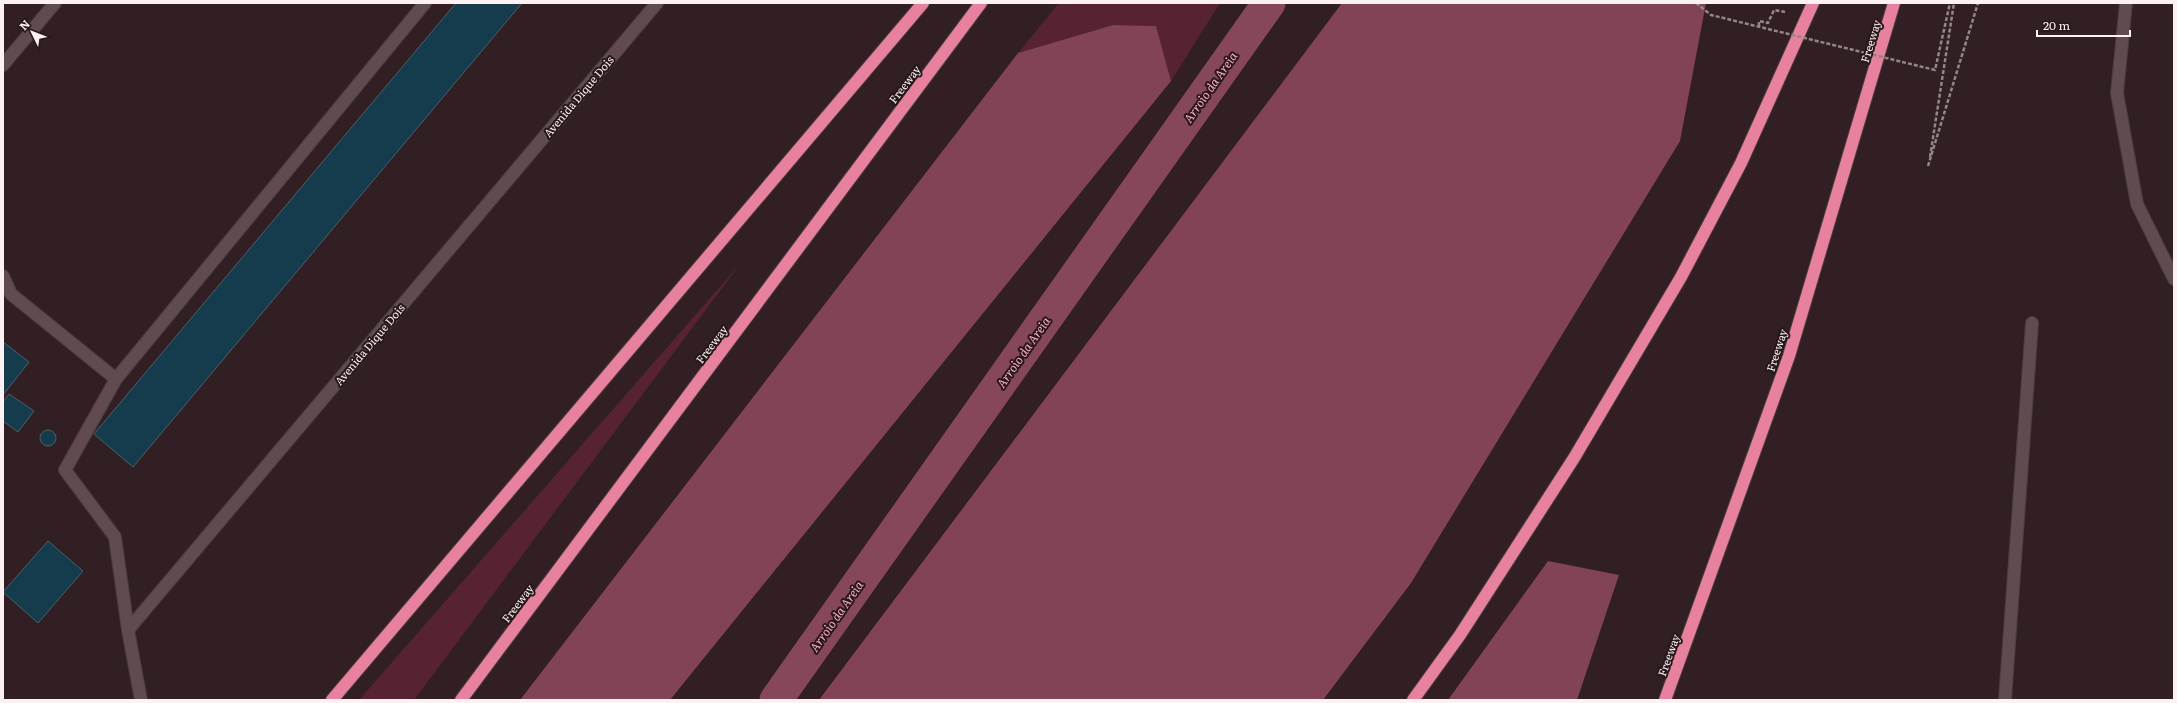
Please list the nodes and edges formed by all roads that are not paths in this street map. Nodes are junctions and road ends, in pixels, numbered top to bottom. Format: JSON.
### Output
{"nodes":[{"id":1,"x":55,"y":3,"type":"edge"},
{"id":2,"x":425,"y":3,"type":"edge"},
{"id":3,"x":657,"y":3,"type":"edge"},
{"id":4,"x":923,"y":3,"type":"edge"},
{"id":5,"x":981,"y":3,"type":"edge"},
{"id":6,"x":1814,"y":3,"type":"edge"},
{"id":7,"x":1894,"y":3,"type":"edge"},
{"id":8,"x":2126,"y":3,"type":"edge"},
{"id":9,"x":3,"y":65,"type":"edge"},
{"id":10,"x":3,"y":276,"type":"edge"},
{"id":11,"x":2174,"y":279,"type":"edge"},
{"id":12,"x":2032,"y":323,"type":"dead end"},
{"id":13,"x":116,"y":379,"type":"junction"},
{"id":14,"x":128,"y":630,"type":"junction"},
{"id":15,"x":141,"y":700,"type":"edge"},
{"id":16,"x":332,"y":700,"type":"edge"},
{"id":17,"x":461,"y":700,"type":"edge"},
{"id":18,"x":1413,"y":700,"type":"edge"},
{"id":19,"x":1665,"y":700,"type":"edge"},
{"id":20,"x":2005,"y":700,"type":"edge"}],
"edges":[{"from":1,"to":9,"type":"street"},
{"from":2,"to":13,"type":"street"},
{"from":3,"to":14,"type":"street","name":"Avenida Dique Dois"},
{"from":4,"to":16,"type":"highway"},
{"from":5,"to":17,"type":"highway","name":"Freeway"},
{"from":6,"to":18,"type":"highway"},
{"from":7,"to":19,"type":"highway","name":"Freeway"},
{"from":8,"to":11,"type":"street"},
{"from":10,"to":13,"type":"street"},
{"from":12,"to":20,"type":"street"},
{"from":13,"to":14,"type":"street"},
{"from":14,"to":15,"type":"street"}]}
